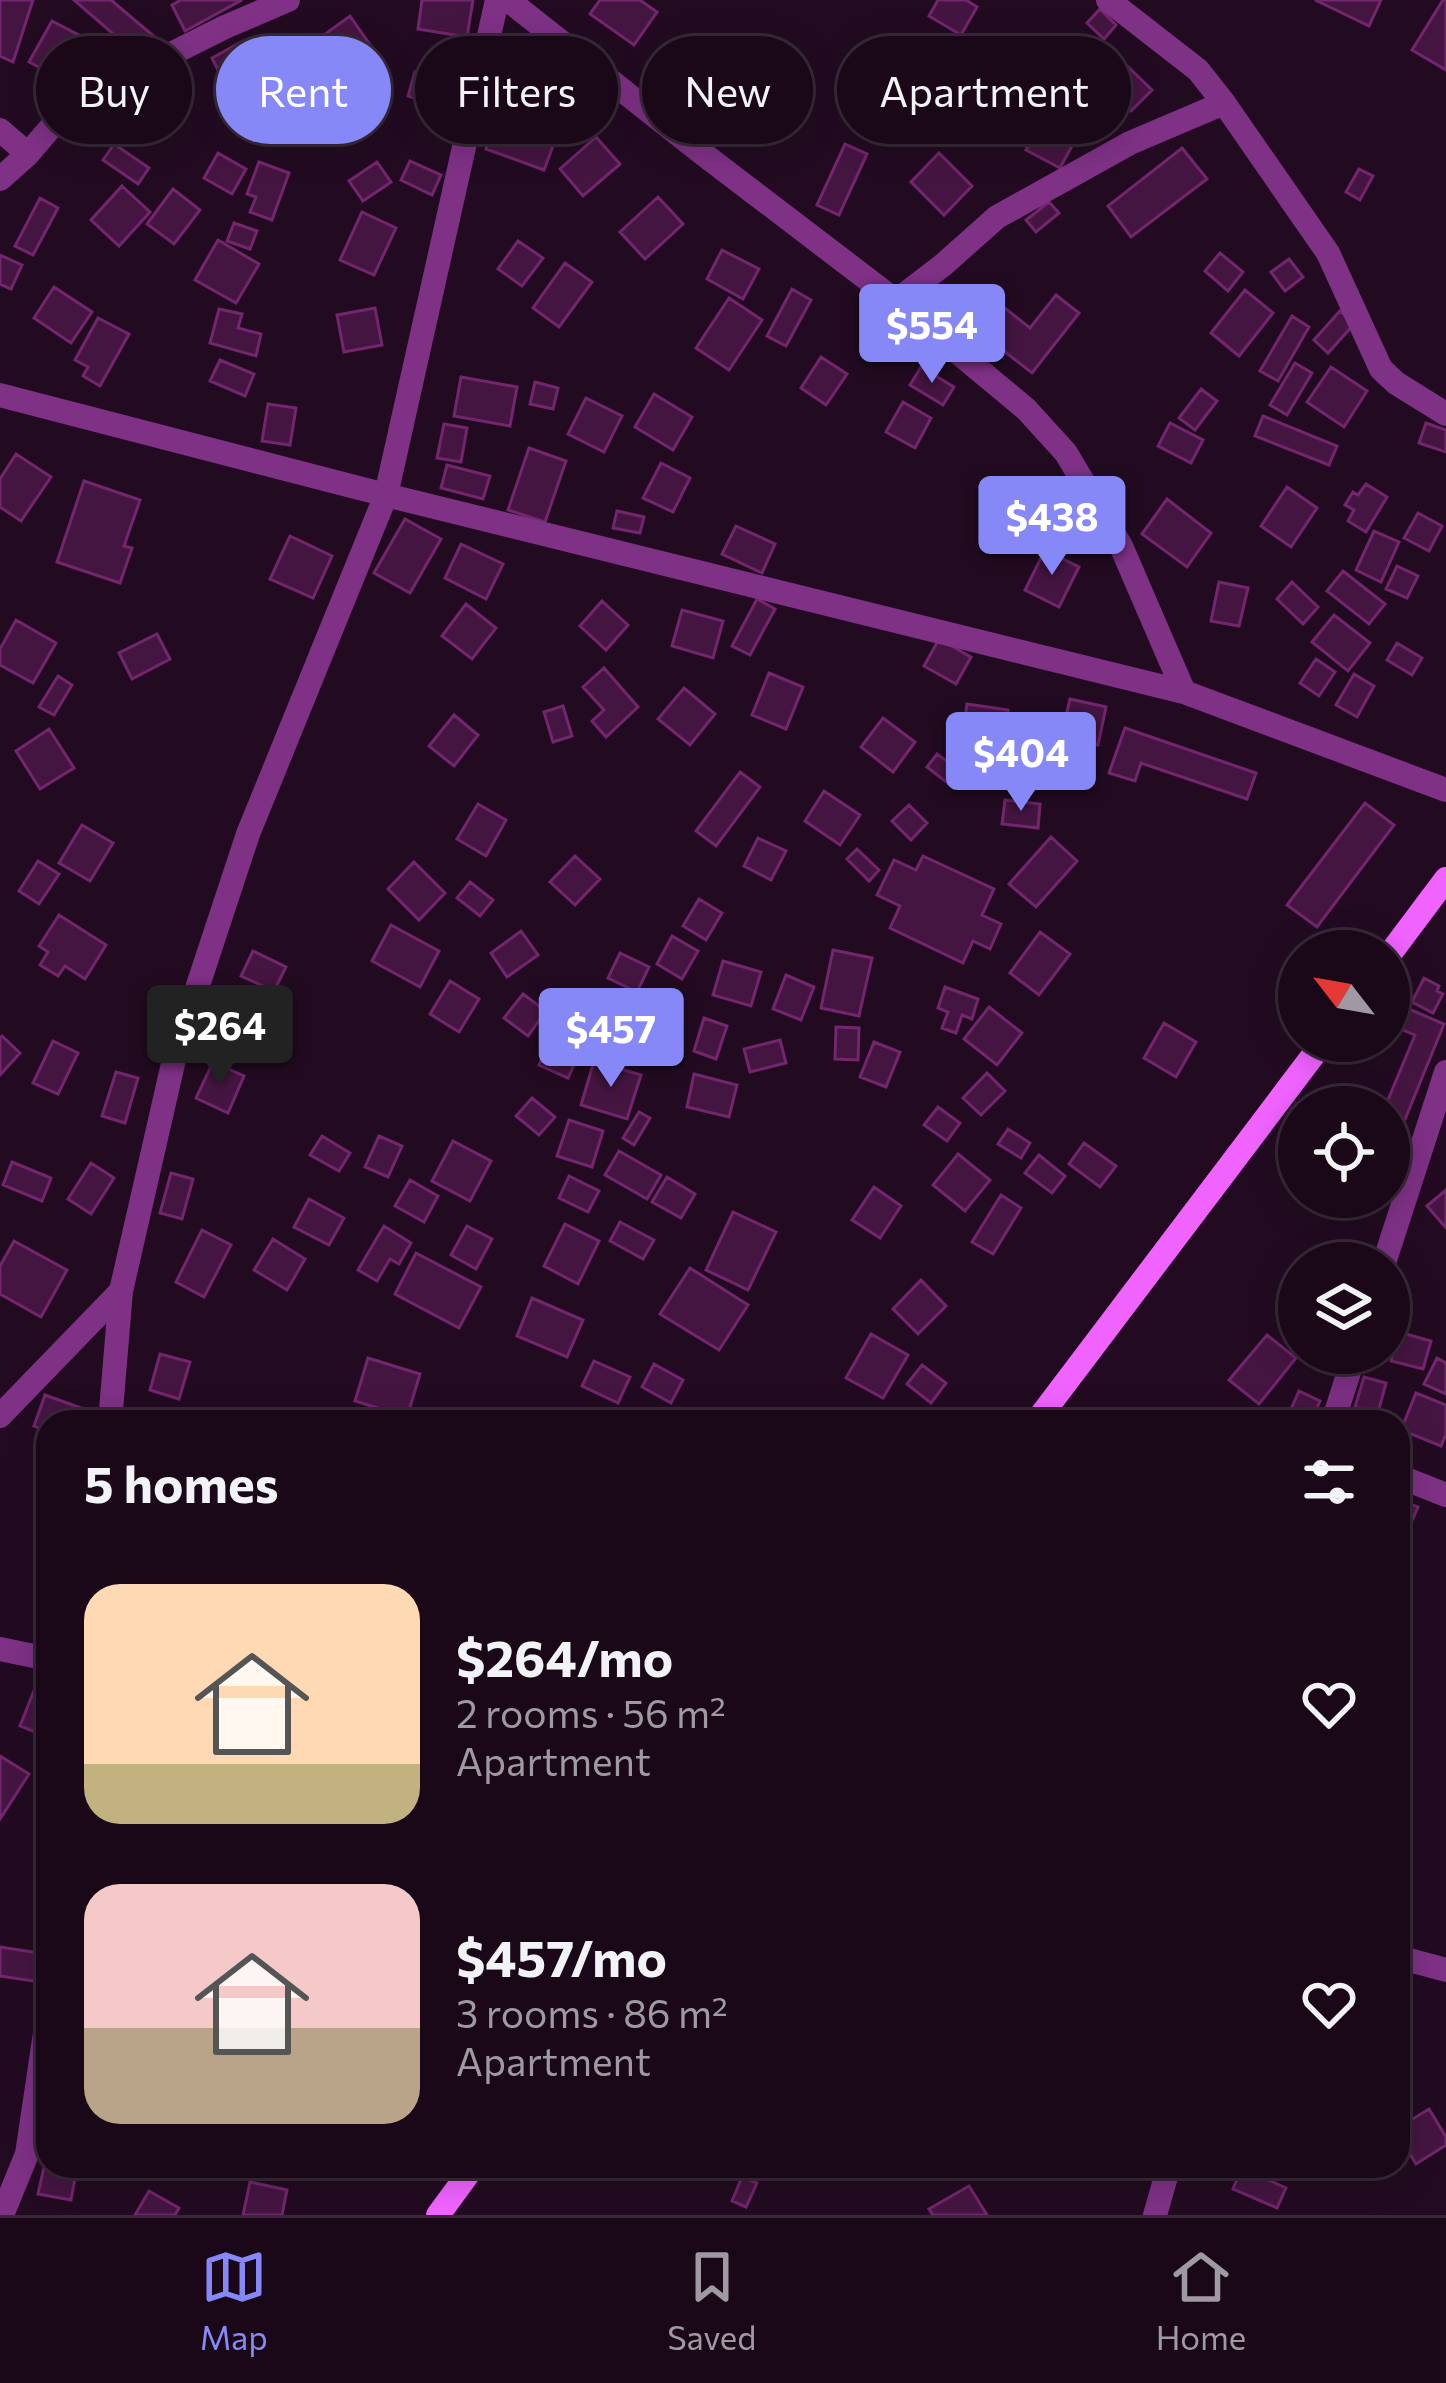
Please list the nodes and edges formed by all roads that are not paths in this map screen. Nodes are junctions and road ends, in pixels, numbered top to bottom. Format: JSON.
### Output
{"nodes":[{"id":1,"x":287,"y":0,"type":"edge"},
{"id":2,"x":497,"y":0,"type":"edge"},
{"id":3,"x":508,"y":0,"type":"edge"},
{"id":4,"x":1108,"y":0,"type":"edge"},
{"id":5,"x":1224,"y":103,"type":"junction"},
{"id":6,"x":0,"y":130,"type":"edge"},
{"id":7,"x":28,"y":154,"type":"junction"},
{"id":8,"x":0,"y":179,"type":"edge"},
{"id":9,"x":896,"y":301,"type":"junction"},
{"id":10,"x":0,"y":395,"type":"edge"},
{"id":11,"x":1446,"y":414,"type":"edge"},
{"id":12,"x":386,"y":496,"type":"junction"},
{"id":13,"x":1184,"y":692,"type":"junction"},
{"id":14,"x":1446,"y":790,"type":"edge"},
{"id":15,"x":1446,"y":879,"type":"edge"},
{"id":16,"x":1408,"y":930,"type":"edge"},
{"id":17,"x":1308,"y":1062,"type":"edge"},
{"id":18,"x":1446,"y":1072,"type":"edge"},
{"id":19,"x":1391,"y":1242,"type":"edge"},
{"id":20,"x":121,"y":1291,"type":"junction"},
{"id":21,"x":1348,"y":1374,"type":"edge"},
{"id":22,"x":111,"y":1410,"type":"edge"},
{"id":23,"x":1045,"y":1410,"type":"edge"},
{"id":24,"x":1337,"y":1410,"type":"edge"},
{"id":25,"x":0,"y":1416,"type":"edge"},
{"id":26,"x":1410,"y":1481,"type":"edge"},
{"id":27,"x":1446,"y":1495,"type":"edge"},
{"id":28,"x":0,"y":1649,"type":"edge"},
{"id":29,"x":36,"y":1656,"type":"edge"},
{"id":30,"x":1410,"y":1960,"type":"edge"},
{"id":31,"x":1446,"y":1970,"type":"edge"},
{"id":32,"x":36,"y":2094,"type":"edge"},
{"id":33,"x":466,"y":2178,"type":"edge"},
{"id":34,"x":1166,"y":2178,"type":"edge"},
{"id":35,"x":2,"y":2215,"type":"edge"},
{"id":36,"x":437,"y":2215,"type":"edge"},
{"id":37,"x":1155,"y":2215,"type":"edge"}],
"edges":[{"from":1,"to":7,"type":"street"},
{"from":2,"to":12,"type":"street"},
{"from":3,"to":9,"type":"street"},
{"from":4,"to":5,"type":"street"},
{"from":5,"to":9,"type":"street"},
{"from":5,"to":11,"type":"street"},
{"from":6,"to":7,"type":"street"},
{"from":7,"to":8,"type":"street"},
{"from":9,"to":13,"type":"street"},
{"from":10,"to":12,"type":"street"},
{"from":12,"to":13,"type":"street"},
{"from":12,"to":20,"type":"street"},
{"from":13,"to":14,"type":"street"},
{"from":15,"to":16,"type":"street"},
{"from":17,"to":23,"type":"street"},
{"from":18,"to":19,"type":"street"},
{"from":20,"to":22,"type":"street"},
{"from":20,"to":25,"type":"street"},
{"from":21,"to":24,"type":"street"},
{"from":26,"to":27,"type":"street"},
{"from":28,"to":29,"type":"street"},
{"from":30,"to":31,"type":"street"},
{"from":32,"to":35,"type":"street"},
{"from":33,"to":36,"type":"street"},
{"from":34,"to":37,"type":"street"}]}
